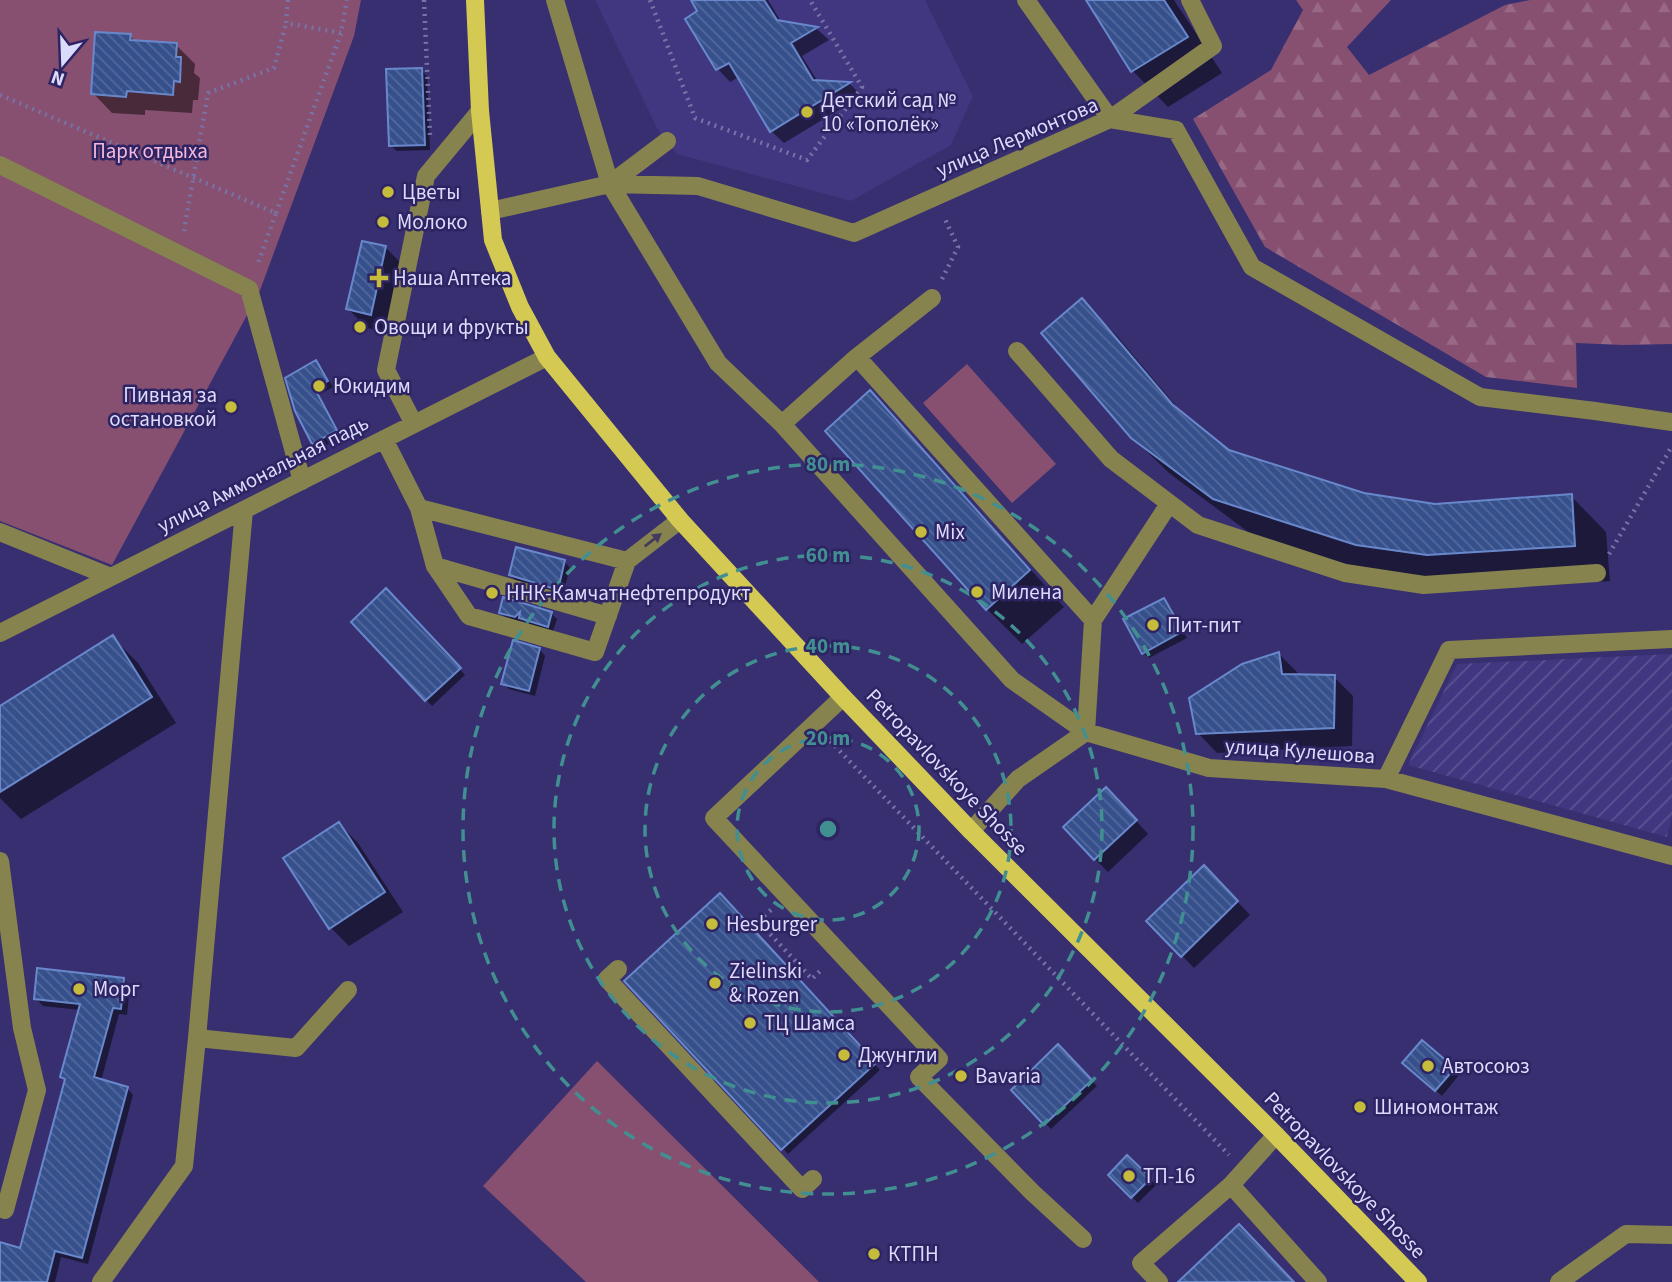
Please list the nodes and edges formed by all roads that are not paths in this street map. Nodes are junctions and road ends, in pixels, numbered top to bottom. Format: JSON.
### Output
{"nodes":[{"id":1,"x":475,"y":0,"type":"edge"},
{"id":2,"x":555,"y":0,"type":"edge"},
{"id":3,"x":1026,"y":0,"type":"edge"},
{"id":4,"x":1190,"y":0,"type":"edge"},
{"id":5,"x":480,"y":111,"type":"junction"},
{"id":6,"x":1110,"y":119,"type":"junction"},
{"id":7,"x":667,"y":141,"type":"dead end"},
{"id":8,"x":0,"y":165,"type":"edge"},
{"id":9,"x":610,"y":184,"type":"junction"},
{"id":10,"x":490,"y":211,"type":"junction"},
{"id":11,"x":932,"y":298,"type":"road end"},
{"id":12,"x":1017,"y":351,"type":"dead end"},
{"id":13,"x":547,"y":357,"type":"junction"},
{"id":14,"x":857,"y":357,"type":"junction"},
{"id":15,"x":1672,"y":422,"type":"edge"},
{"id":16,"x":414,"y":424,"type":"junction"},
{"id":17,"x":782,"y":424,"type":"junction"},
{"id":18,"x":384,"y":439,"type":"junction"},
{"id":19,"x":302,"y":481,"type":"junction"},
{"id":20,"x":1170,"y":504,"type":"junction"},
{"id":21,"x":419,"y":508,"type":"junction"},
{"id":22,"x":244,"y":510,"type":"junction"},
{"id":23,"x":680,"y":520,"type":"junction"},
{"id":24,"x":0,"y":532,"type":"edge"},
{"id":25,"x":627,"y":561,"type":"junction"},
{"id":26,"x":435,"y":566,"type":"junction"},
{"id":27,"x":1597,"y":573,"type":"road end"},
{"id":28,"x":111,"y":577,"type":"junction"},
{"id":29,"x":608,"y":616,"type":"junction"},
{"id":30,"x":1093,"y":620,"type":"junction"},
{"id":31,"x":0,"y":633,"type":"edge"},
{"id":32,"x":1672,"y":639,"type":"edge"},
{"id":33,"x":843,"y":697,"type":"junction"},
{"id":34,"x":1086,"y":732,"type":"junction"},
{"id":35,"x":1386,"y":779,"type":"junction"},
{"id":36,"x":971,"y":831,"type":"junction"},
{"id":37,"x":1672,"y":856,"type":"edge"},
{"id":38,"x":0,"y":861,"type":"edge"},
{"id":39,"x":618,"y":969,"type":"dead end"},
{"id":40,"x":348,"y":990,"type":"dead end"},
{"id":41,"x":197,"y":1038,"type":"junction"},
{"id":42,"x":1276,"y":1135,"type":"junction"},
{"id":43,"x":813,"y":1179,"type":"dead end"},
{"id":44,"x":1231,"y":1185,"type":"junction"},
{"id":45,"x":5,"y":1210,"type":"dead end"},
{"id":46,"x":1672,"y":1236,"type":"edge"},
{"id":47,"x":1083,"y":1239,"type":"dead end"},
{"id":48,"x":101,"y":1282,"type":"edge"},
{"id":49,"x":1159,"y":1282,"type":"edge"},
{"id":50,"x":1318,"y":1282,"type":"edge"},
{"id":51,"x":1418,"y":1282,"type":"edge"},
{"id":52,"x":1559,"y":1282,"type":"edge"}],
"edges":[{"from":1,"to":5,"type":"main road","name":"Petropavlovskoye Shosse"},
{"from":2,"to":9,"type":"street","name":"улица Кулешова"},
{"from":3,"to":6,"type":"street"},
{"from":4,"to":6,"type":"street"},
{"from":5,"to":10,"type":"main road","name":"Petropavlovskoye Shosse"},
{"from":5,"to":16,"type":"street"},
{"from":6,"to":9,"type":"street","name":"улица Лермонтова"},
{"from":6,"to":15,"type":"street","name":"улица Лермонтова"},
{"from":7,"to":9,"type":"street"},
{"from":8,"to":19,"type":"street"},
{"from":9,"to":10,"type":"street","name":"улица Лермонтова"},
{"from":9,"to":17,"type":"street","name":"улица Кулешова"},
{"from":10,"to":13,"type":"main road","name":"Petropavlovskoye Shosse"},
{"from":11,"to":14,"type":"street"},
{"from":12,"to":20,"type":"street"},
{"from":13,"to":16,"type":"street","name":"улица Аммональная падь"},
{"from":13,"to":23,"type":"main road","name":"Petropavlovskoye Shosse"},
{"from":14,"to":17,"type":"street"},
{"from":14,"to":30,"type":"street"},
{"from":16,"to":18,"type":"street","name":"улица Аммональная падь"},
{"from":17,"to":34,"type":"street","name":"улица Кулешова"},
{"from":18,"to":19,"type":"street","name":"улица Аммональная падь"},
{"from":18,"to":21,"type":"street"},
{"from":19,"to":22,"type":"street","name":"улица Аммональная падь"},
{"from":20,"to":27,"type":"street"},
{"from":20,"to":30,"type":"street"},
{"from":21,"to":25,"type":"street"},
{"from":21,"to":26,"type":"street"},
{"from":22,"to":28,"type":"street","name":"улица Аммональная падь"},
{"from":22,"to":41,"type":"street"},
{"from":25,"to":23,"type":"street","one_way":true},
{"from":23,"to":33,"type":"main road","name":"Petropavlovskoye Shosse"},
{"from":24,"to":28,"type":"street"},
{"from":25,"to":29,"type":"street"},
{"from":26,"to":29,"type":"street"},
{"from":26,"to":29,"type":"street"},
{"from":28,"to":31,"type":"street","name":"улица Аммональная падь"},
{"from":30,"to":34,"type":"street"},
{"from":32,"to":35,"type":"street","name":"улица Кулешова"},
{"from":33,"to":36,"type":"main road","name":"Petropavlovskoye Shosse"},
{"from":33,"to":47,"type":"street"},
{"from":34,"to":35,"type":"street","name":"улица Кулешова"},
{"from":34,"to":36,"type":"street"},
{"from":35,"to":37,"type":"street"},
{"from":36,"to":42,"type":"main road","name":"Petropavlovskoye Shosse"},
{"from":38,"to":45,"type":"street"},
{"from":39,"to":43,"type":"street"},
{"from":40,"to":41,"type":"street"},
{"from":41,"to":48,"type":"street"},
{"from":42,"to":44,"type":"street"},
{"from":42,"to":51,"type":"main road","name":"Petropavlovskoye Shosse"},
{"from":44,"to":49,"type":"street"},
{"from":44,"to":50,"type":"street"},
{"from":46,"to":52,"type":"street"}]}
